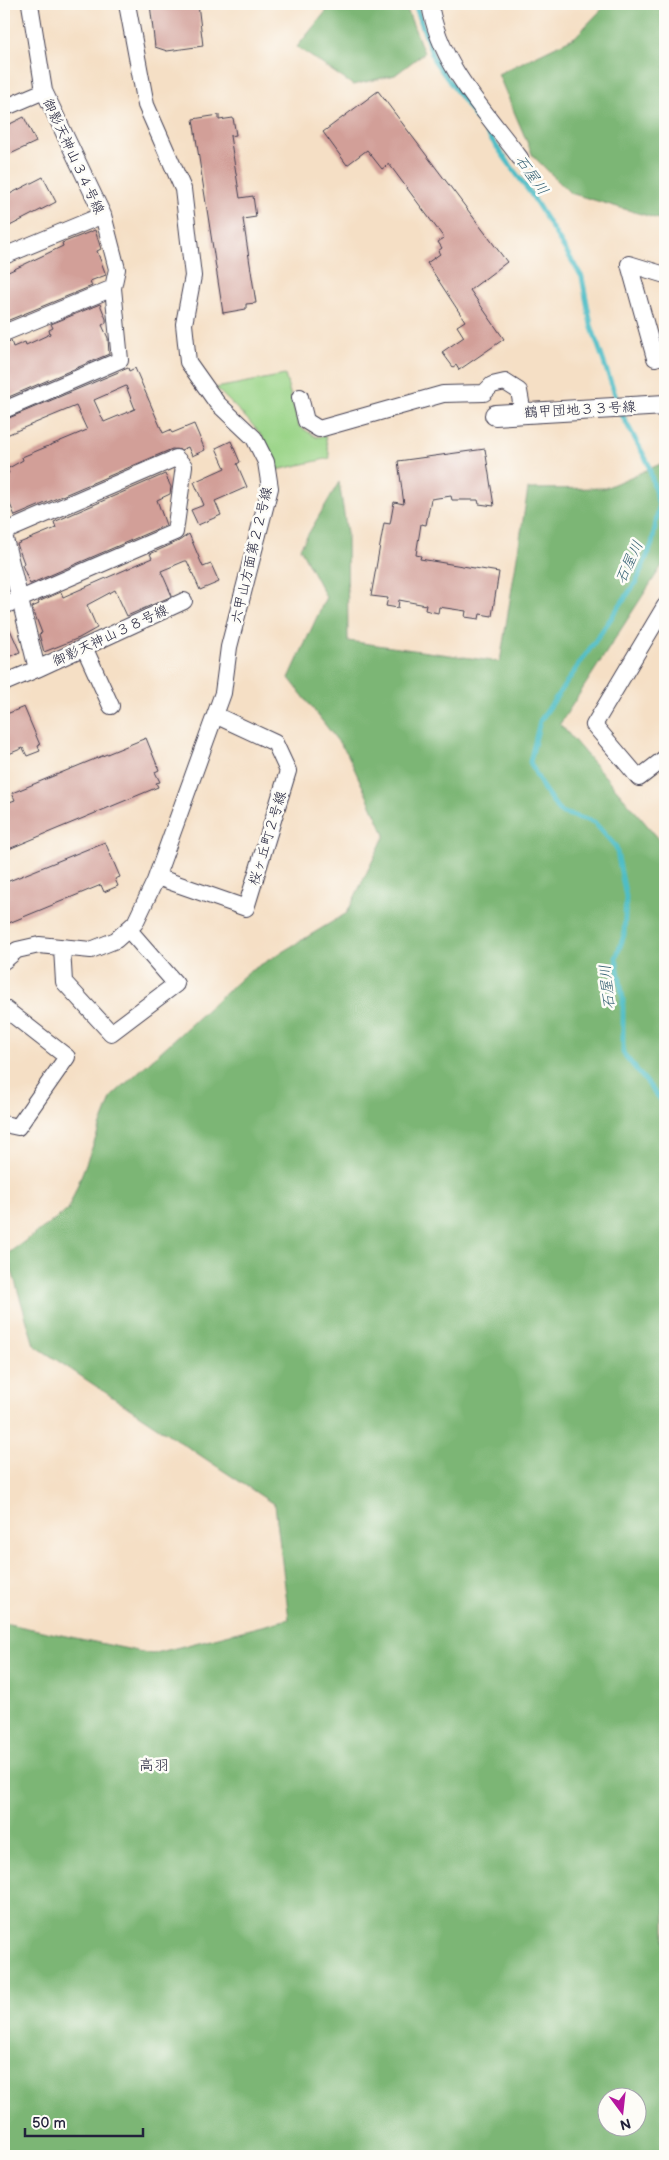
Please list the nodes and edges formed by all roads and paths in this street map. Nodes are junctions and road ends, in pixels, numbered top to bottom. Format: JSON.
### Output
{"nodes":[{"id":1,"x":30,"y":4,"type":"edge"},
{"id":2,"x":127,"y":4,"type":"edge"},
{"id":3,"x":430,"y":4,"type":"edge"},
{"id":4,"x":44,"y":91,"type":"junction"},
{"id":5,"x":4,"y":108,"type":"edge"},
{"id":6,"x":520,"y":158,"type":"dead end"},
{"id":7,"x":103,"y":215,"type":"junction"},
{"id":8,"x":4,"y":256,"type":"edge"},
{"id":9,"x":665,"y":275,"type":"edge"},
{"id":10,"x":113,"y":288,"type":"junction"},
{"id":11,"x":4,"y":333,"type":"edge"},
{"id":12,"x":665,"y":355,"type":"edge"},
{"id":13,"x":300,"y":397,"type":"dead end"},
{"id":14,"x":665,"y":404,"type":"edge"},
{"id":15,"x":4,"y":410,"type":"edge"},
{"id":16,"x":524,"y":413,"type":"junction"},
{"id":17,"x":495,"y":414,"type":"dead end"},
{"id":18,"x":4,"y":534,"type":"edge"},
{"id":19,"x":184,"y":602,"type":"dead end"},
{"id":20,"x":11,"y":603,"type":"edge"},
{"id":21,"x":665,"y":606,"type":"edge"},
{"id":22,"x":84,"y":647,"type":"junction"},
{"id":23,"x":37,"y":668,"type":"junction"},
{"id":24,"x":4,"y":682,"type":"edge"},
{"id":25,"x":111,"y":706,"type":"dead end"},
{"id":26,"x":215,"y":715,"type":"junction"},
{"id":27,"x":665,"y":758,"type":"edge"},
{"id":28,"x":157,"y":877,"type":"junction"},
{"id":29,"x":128,"y":929,"type":"junction"},
{"id":30,"x":62,"y":948,"type":"junction"},
{"id":31,"x":4,"y":961,"type":"edge"},
{"id":32,"x":4,"y":1008,"type":"edge"},
{"id":33,"x":4,"y":1124,"type":"edge"}],
"edges":[{"from":1,"to":4,"type":"street","name":"御影天神山３４号線"},
{"from":2,"to":26,"type":"street","name":"六甲山方面第２２号線"},
{"from":3,"to":6,"type":"street"},
{"from":4,"to":5,"type":"street"},
{"from":4,"to":7,"type":"street","name":"御影天神山３４号線"},
{"from":7,"to":8,"type":"street"},
{"from":7,"to":10,"type":"street","name":"御影天神山３４号線"},
{"from":9,"to":12,"type":"street"},
{"from":10,"to":11,"type":"street"},
{"from":10,"to":15,"type":"street","name":"御影天神山３４号線"},
{"from":13,"to":16,"type":"street"},
{"from":14,"to":16,"type":"street","name":"鶴甲団地３３号線"},
{"from":16,"to":17,"type":"street","name":"鶴甲団地３３号線"},
{"from":18,"to":20,"type":"street"},
{"from":18,"to":20,"type":"street"},
{"from":19,"to":22,"type":"street","name":"御影天神山３８号線"},
{"from":20,"to":23,"type":"street"},
{"from":21,"to":27,"type":"street"},
{"from":22,"to":23,"type":"street","name":"御影天神山３８号線"},
{"from":22,"to":25,"type":"street"},
{"from":23,"to":24,"type":"street","name":"御影天神山３８号線"},
{"from":26,"to":28,"type":"street","name":"六甲山方面第２２号線"},
{"from":26,"to":28,"type":"street","name":"桜ヶ丘町２号線"},
{"from":28,"to":29,"type":"street","name":"六甲山方面第２２号線"},
{"from":29,"to":30,"type":"street","name":"六甲山方面第２２号線"},
{"from":29,"to":30,"type":"street"},
{"from":30,"to":31,"type":"street","name":"六甲山方面第２２号線"},
{"from":32,"to":33,"type":"street"}]}
